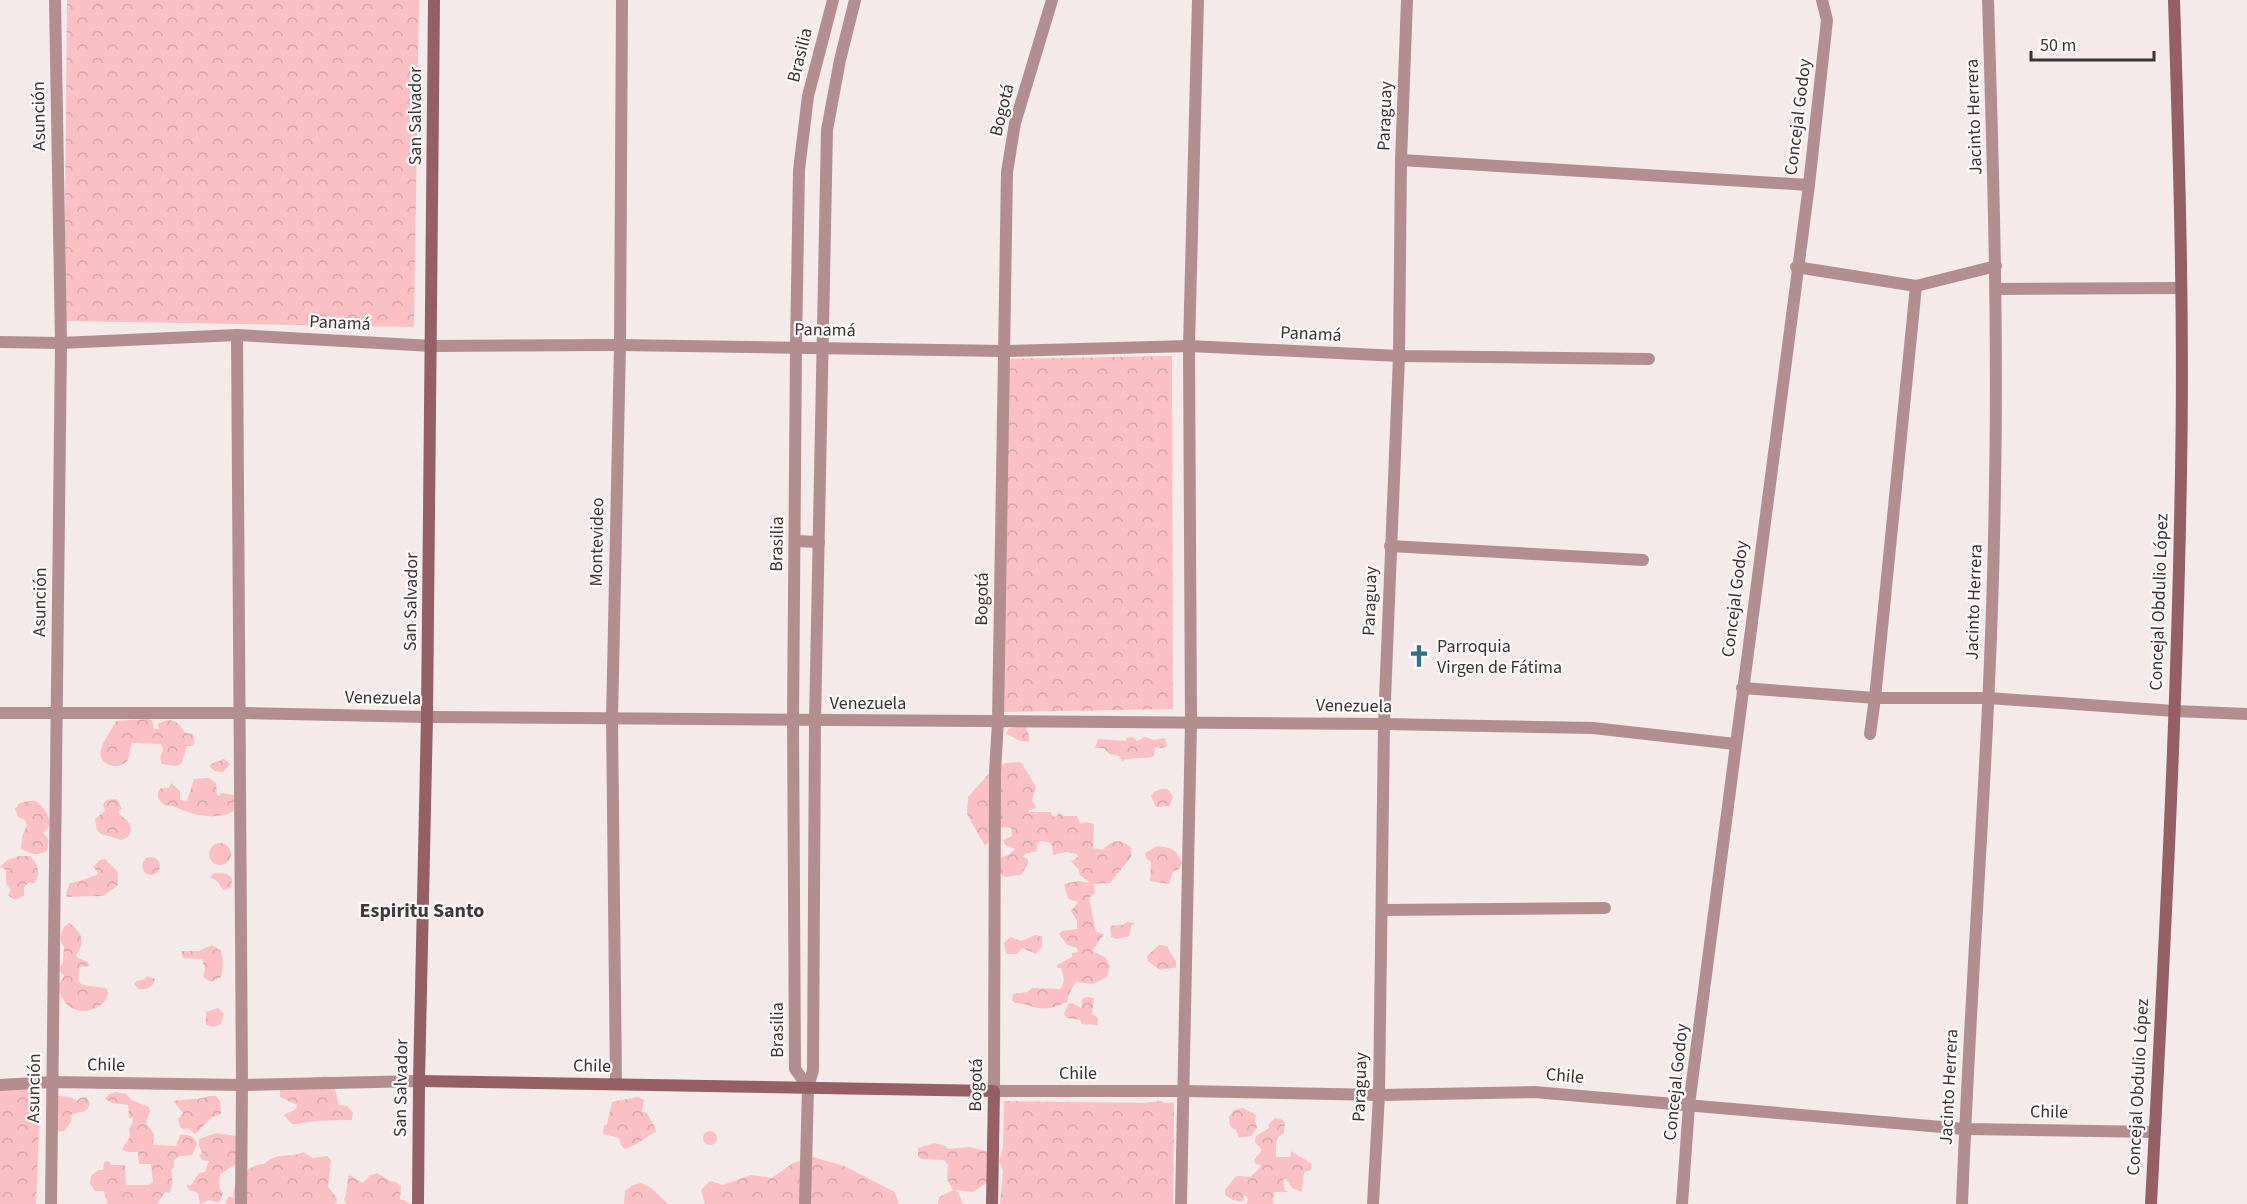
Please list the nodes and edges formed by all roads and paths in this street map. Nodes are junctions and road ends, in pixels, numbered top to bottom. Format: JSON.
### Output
{"nodes":[{"id":1,"x":55,"y":0,"type":"edge"},
{"id":2,"x":434,"y":0,"type":"edge"},
{"id":3,"x":622,"y":0,"type":"edge"},
{"id":4,"x":833,"y":0,"type":"edge"},
{"id":5,"x":855,"y":0,"type":"edge"},
{"id":6,"x":1052,"y":0,"type":"edge"},
{"id":7,"x":1198,"y":0,"type":"edge"},
{"id":8,"x":1407,"y":0,"type":"edge"},
{"id":9,"x":1822,"y":0,"type":"edge"},
{"id":10,"x":1988,"y":0,"type":"edge"},
{"id":11,"x":2174,"y":0,"type":"edge"},
{"id":12,"x":1401,"y":160,"type":"junction"},
{"id":13,"x":1809,"y":185,"type":"junction"},
{"id":14,"x":1996,"y":266,"type":"junction"},
{"id":15,"x":1797,"y":267,"type":"junction"},
{"id":16,"x":1916,"y":286,"type":"junction"},
{"id":17,"x":2180,"y":288,"type":"junction"},
{"id":18,"x":1997,"y":289,"type":"junction"},
{"id":19,"x":237,"y":335,"type":"junction"},
{"id":20,"x":0,"y":342,"type":"edge"},
{"id":21,"x":61,"y":343,"type":"junction"},
{"id":22,"x":620,"y":345,"type":"junction"},
{"id":23,"x":432,"y":346,"type":"junction"},
{"id":24,"x":1189,"y":346,"type":"junction"},
{"id":25,"x":796,"y":347,"type":"junction"},
{"id":26,"x":822,"y":348,"type":"junction"},
{"id":27,"x":1005,"y":351,"type":"junction"},
{"id":28,"x":1399,"y":356,"type":"junction"},
{"id":29,"x":1649,"y":358,"type":"dead end"},
{"id":30,"x":795,"y":541,"type":"junction"},
{"id":31,"x":819,"y":542,"type":"junction"},
{"id":32,"x":1390,"y":546,"type":"junction"},
{"id":33,"x":1643,"y":560,"type":"dead end"},
{"id":34,"x":1742,"y":688,"type":"junction"},
{"id":35,"x":1875,"y":698,"type":"junction"},
{"id":36,"x":1988,"y":698,"type":"junction"},
{"id":37,"x":2174,"y":711,"type":"junction"},
{"id":38,"x":57,"y":712,"type":"junction"},
{"id":39,"x":0,"y":713,"type":"edge"},
{"id":40,"x":239,"y":713,"type":"junction"},
{"id":41,"x":2247,"y":714,"type":"edge"},
{"id":42,"x":428,"y":717,"type":"junction"},
{"id":43,"x":612,"y":719,"type":"junction"},
{"id":44,"x":794,"y":719,"type":"junction"},
{"id":45,"x":815,"y":720,"type":"junction"},
{"id":46,"x":998,"y":722,"type":"junction"},
{"id":47,"x":1191,"y":723,"type":"junction"},
{"id":48,"x":1384,"y":724,"type":"junction"},
{"id":49,"x":1870,"y":734,"type":"dead end"},
{"id":50,"x":1735,"y":744,"type":"junction"},
{"id":51,"x":794,"y":907,"type":"junction"},
{"id":52,"x":814,"y":907,"type":"junction"},
{"id":53,"x":1605,"y":908,"type":"dead end"},
{"id":54,"x":1382,"y":910,"type":"junction"},
{"id":55,"x":795,"y":1007,"type":"junction"},
{"id":56,"x":814,"y":1007,"type":"junction"},
{"id":57,"x":52,"y":1082,"type":"junction"},
{"id":58,"x":419,"y":1082,"type":"junction"},
{"id":59,"x":616,"y":1084,"type":"junction"},
{"id":60,"x":0,"y":1085,"type":"edge"},
{"id":61,"x":242,"y":1085,"type":"junction"},
{"id":62,"x":808,"y":1087,"type":"junction"},
{"id":63,"x":994,"y":1090,"type":"junction"},
{"id":64,"x":1184,"y":1090,"type":"junction"},
{"id":65,"x":1379,"y":1095,"type":"junction"},
{"id":66,"x":1689,"y":1105,"type":"junction"},
{"id":67,"x":1965,"y":1129,"type":"junction"},
{"id":68,"x":2155,"y":1132,"type":"junction"},
{"id":69,"x":51,"y":1204,"type":"edge"},
{"id":70,"x":241,"y":1204,"type":"edge"},
{"id":71,"x":418,"y":1204,"type":"edge"},
{"id":72,"x":805,"y":1204,"type":"edge"},
{"id":73,"x":992,"y":1204,"type":"edge"},
{"id":74,"x":1181,"y":1204,"type":"edge"},
{"id":75,"x":1373,"y":1204,"type":"edge"},
{"id":76,"x":1682,"y":1204,"type":"edge"},
{"id":77,"x":1962,"y":1204,"type":"edge"},
{"id":78,"x":2151,"y":1204,"type":"edge"}],
"edges":[{"from":1,"to":21,"type":"street","name":"Asunción"},
{"from":2,"to":23,"type":"street","name":"San Salvador"},
{"from":3,"to":22,"type":"street","name":"Montevideo"},
{"from":4,"to":25,"type":"street","name":"Brasilia"},
{"from":5,"to":26,"type":"street","name":"Brasilia"},
{"from":6,"to":27,"type":"street","name":"Bogotá"},
{"from":7,"to":24,"type":"street"},
{"from":8,"to":12,"type":"street","name":"Paraguay"},
{"from":9,"to":13,"type":"street","name":"Concejal Godoy"},
{"from":10,"to":14,"type":"street","name":"Jacinto Herrera"},
{"from":11,"to":17,"type":"street","name":"Concejal Obdulio López"},
{"from":12,"to":13,"type":"street"},
{"from":12,"to":28,"type":"street","name":"Paraguay"},
{"from":13,"to":15,"type":"street","name":"Concejal Godoy"},
{"from":14,"to":16,"type":"street"},
{"from":14,"to":18,"type":"street","name":"Jacinto Herrera"},
{"from":15,"to":16,"type":"street"},
{"from":15,"to":34,"type":"street","name":"Concejal Godoy"},
{"from":16,"to":35,"type":"street"},
{"from":17,"to":18,"type":"street"},
{"from":17,"to":37,"type":"street","name":"Concejal Obdulio López"},
{"from":18,"to":36,"type":"street","name":"Jacinto Herrera"},
{"from":19,"to":21,"type":"street","name":"Panamá"},
{"from":19,"to":23,"type":"street","name":"Panamá"},
{"from":19,"to":40,"type":"street"},
{"from":20,"to":21,"type":"street","name":"Panamá"},
{"from":21,"to":38,"type":"street","name":"Asunción"},
{"from":22,"to":23,"type":"street","name":"Panamá"},
{"from":22,"to":25,"type":"street","name":"Panamá"},
{"from":22,"to":43,"type":"street","name":"Montevideo"},
{"from":23,"to":42,"type":"street","name":"San Salvador"},
{"from":24,"to":27,"type":"street","name":"Panamá"},
{"from":24,"to":28,"type":"street","name":"Panamá"},
{"from":24,"to":47,"type":"street"},
{"from":25,"to":26,"type":"street","name":"Panamá"},
{"from":25,"to":30,"type":"street","name":"Brasilia"},
{"from":26,"to":27,"type":"street","name":"Panamá"},
{"from":26,"to":31,"type":"street","name":"Brasilia"},
{"from":27,"to":46,"type":"street","name":"Bogotá"},
{"from":28,"to":29,"type":"street","name":"Panamá"},
{"from":28,"to":32,"type":"street","name":"Paraguay"},
{"from":30,"to":31,"type":"street"},
{"from":30,"to":44,"type":"street","name":"Brasilia"},
{"from":31,"to":45,"type":"street","name":"Brasilia"},
{"from":32,"to":33,"type":"street"},
{"from":32,"to":48,"type":"street","name":"Paraguay"},
{"from":34,"to":35,"type":"street"},
{"from":34,"to":50,"type":"street","name":"Concejal Godoy"},
{"from":35,"to":36,"type":"street"},
{"from":35,"to":49,"type":"street"},
{"from":36,"to":37,"type":"street"},
{"from":36,"to":67,"type":"street","name":"Jacinto Herrera"},
{"from":37,"to":41,"type":"street"},
{"from":37,"to":68,"type":"street","name":"Concejal Obdulio López"},
{"from":38,"to":39,"type":"street","name":"Venezuela"},
{"from":38,"to":40,"type":"street","name":"Venezuela"},
{"from":38,"to":57,"type":"street","name":"Asunción"},
{"from":40,"to":42,"type":"street","name":"Venezuela"},
{"from":40,"to":61,"type":"street"},
{"from":42,"to":43,"type":"street","name":"Venezuela"},
{"from":42,"to":58,"type":"street","name":"San Salvador"},
{"from":43,"to":44,"type":"street","name":"Venezuela"},
{"from":43,"to":59,"type":"street","name":"Montevideo"},
{"from":44,"to":45,"type":"street","name":"Venezuela"},
{"from":44,"to":51,"type":"street","name":"Brasilia"},
{"from":45,"to":46,"type":"street","name":"Venezuela"},
{"from":45,"to":52,"type":"street","name":"Brasilia"},
{"from":46,"to":47,"type":"street","name":"Venezuela"},
{"from":46,"to":63,"type":"street","name":"Bogotá"},
{"from":47,"to":48,"type":"street","name":"Venezuela"},
{"from":47,"to":64,"type":"street"},
{"from":48,"to":50,"type":"street","name":"Venezuela"},
{"from":48,"to":54,"type":"street","name":"Paraguay"},
{"from":50,"to":66,"type":"street","name":"Concejal Godoy"},
{"from":51,"to":52,"type":"street"},
{"from":51,"to":55,"type":"street","name":"Brasilia"},
{"from":52,"to":56,"type":"street","name":"Brasilia"},
{"from":53,"to":54,"type":"street"},
{"from":54,"to":65,"type":"street","name":"Paraguay"},
{"from":55,"to":56,"type":"street"},
{"from":55,"to":62,"type":"street","name":"Brasilia"},
{"from":56,"to":62,"type":"street","name":"Brasilia"},
{"from":57,"to":60,"type":"street","name":"Chile"},
{"from":57,"to":61,"type":"street","name":"Chile"},
{"from":57,"to":69,"type":"street","name":"Asunción"},
{"from":58,"to":59,"type":"street","name":"Chile"},
{"from":58,"to":61,"type":"street","name":"Chile"},
{"from":58,"to":71,"type":"street","name":"San Salvador"},
{"from":59,"to":62,"type":"street","name":"Chile"},
{"from":61,"to":70,"type":"street"},
{"from":62,"to":63,"type":"street","name":"Chile"},
{"from":62,"to":72,"type":"street","name":"Brasilia"},
{"from":63,"to":64,"type":"street","name":"Chile"},
{"from":63,"to":73,"type":"street","name":"Bogotá"},
{"from":64,"to":65,"type":"street","name":"Chile"},
{"from":64,"to":74,"type":"street"},
{"from":65,"to":66,"type":"street","name":"Chile"},
{"from":65,"to":75,"type":"street","name":"Paraguay"},
{"from":66,"to":67,"type":"street","name":"Chile"},
{"from":66,"to":76,"type":"street","name":"Concejal Godoy"},
{"from":67,"to":68,"type":"street","name":"Chile"},
{"from":67,"to":77,"type":"street","name":"Jacinto Herrera"},
{"from":68,"to":78,"type":"street","name":"Concejal Obdulio López"}]}
